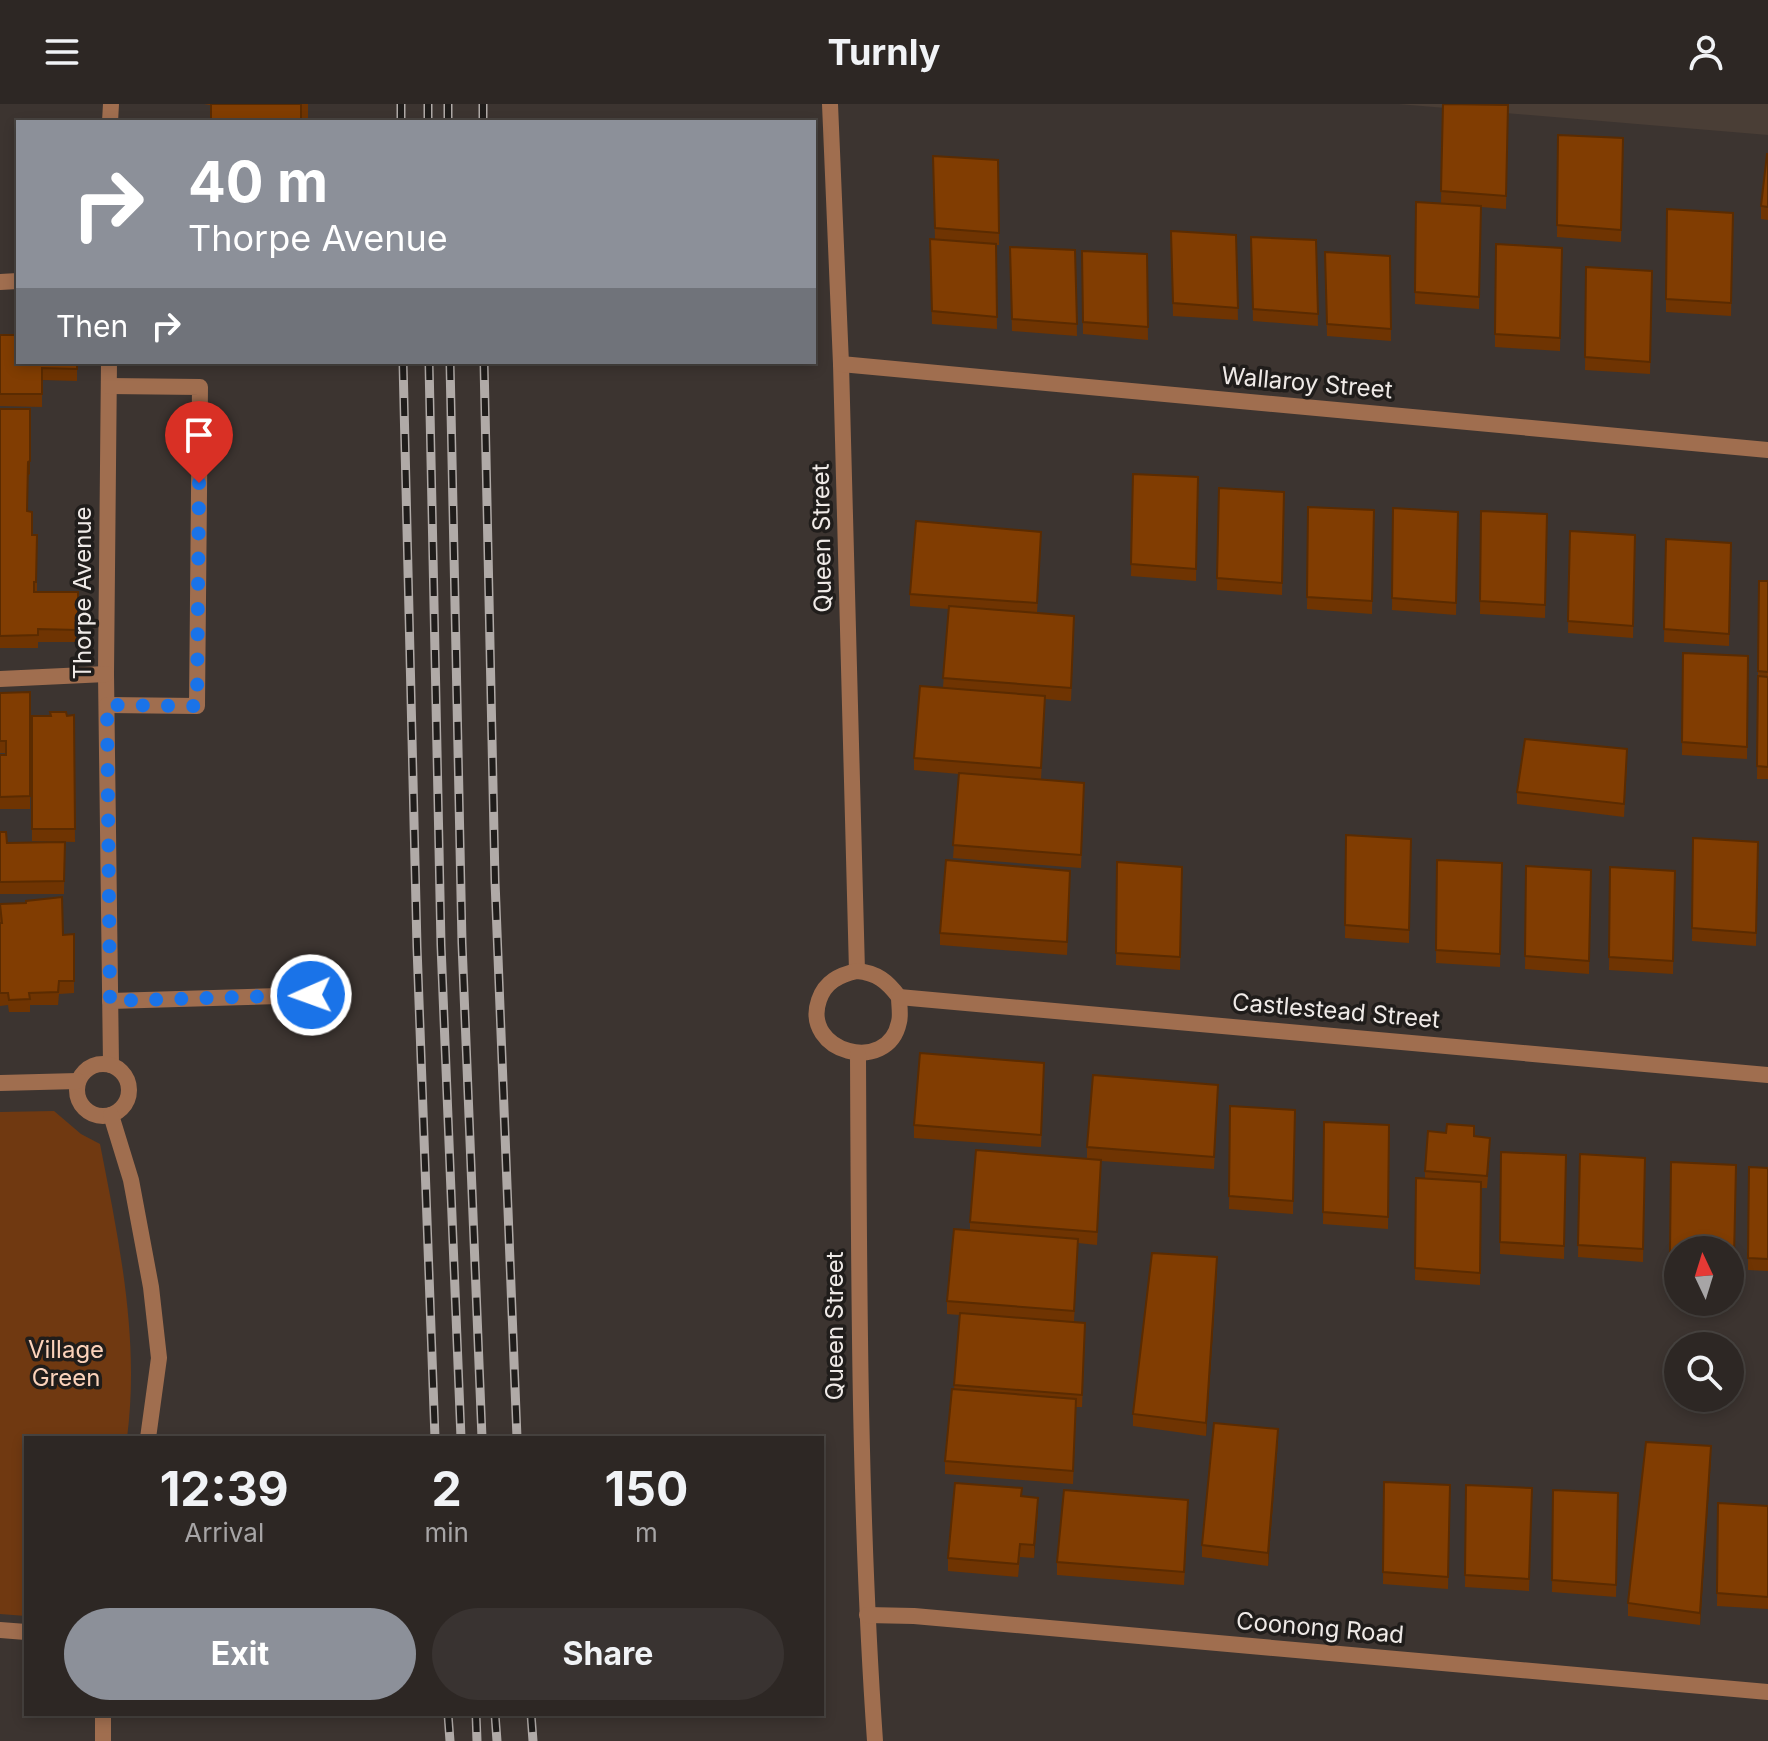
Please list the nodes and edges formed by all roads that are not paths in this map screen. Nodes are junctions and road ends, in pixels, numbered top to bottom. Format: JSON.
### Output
{"nodes":[{"id":1,"x":830,"y":104,"type":"edge"},
{"id":2,"x":109,"y":364,"type":"edge"},
{"id":3,"x":841,"y":364,"type":"junction"},
{"id":4,"x":109,"y":386,"type":"junction"},
{"id":5,"x":1768,"y":450,"type":"edge"},
{"id":6,"x":106,"y":674,"type":"junction"},
{"id":7,"x":0,"y":679,"type":"edge"},
{"id":8,"x":107,"y":705,"type":"junction"},
{"id":9,"x":857,"y":971,"type":"junction"},
{"id":10,"x":311,"y":995,"type":"dead end"},
{"id":11,"x":899,"y":997,"type":"junction"},
{"id":12,"x":110,"y":1001,"type":"junction"},
{"id":13,"x":858,"y":1054,"type":"junction"},
{"id":14,"x":111,"y":1065,"type":"junction"},
{"id":15,"x":1768,"y":1075,"type":"edge"},
{"id":16,"x":78,"y":1081,"type":"junction"},
{"id":17,"x":0,"y":1083,"type":"edge"},
{"id":18,"x":111,"y":1115,"type":"junction"},
{"id":19,"x":148,"y":1436,"type":"edge"},
{"id":20,"x":867,"y":1615,"type":"junction"},
{"id":21,"x":0,"y":1630,"type":"edge"},
{"id":22,"x":24,"y":1632,"type":"edge"},
{"id":23,"x":1768,"y":1692,"type":"edge"},
{"id":24,"x":103,"y":1716,"type":"edge"},
{"id":25,"x":103,"y":1741,"type":"edge"},
{"id":26,"x":875,"y":1741,"type":"edge"}],
"edges":[{"from":1,"to":3,"type":"street","name":"Queen Street"},
{"from":2,"to":4,"type":"street","name":"Thorpe Avenue"},
{"from":3,"to":5,"type":"street","name":"Wallaroy Street"},
{"from":3,"to":9,"type":"street","name":"Queen Street"},
{"from":4,"to":6,"type":"street","name":"Thorpe Avenue"},
{"from":4,"to":8,"type":"street"},
{"from":6,"to":7,"type":"street"},
{"from":6,"to":8,"type":"street","name":"Thorpe Avenue"},
{"from":8,"to":12,"type":"street","name":"Thorpe Avenue"},
{"from":9,"to":11,"type":"street"},
{"from":9,"to":13,"type":"street"},
{"from":10,"to":12,"type":"street"},
{"from":11,"to":13,"type":"street"},
{"from":11,"to":15,"type":"street","name":"Castlestead Street"},
{"from":12,"to":14,"type":"street","name":"Thorpe Avenue"},
{"from":13,"to":20,"type":"street","name":"Queen Street"},
{"from":14,"to":16,"type":"street"},
{"from":14,"to":18,"type":"street"},
{"from":16,"to":17,"type":"street"},
{"from":16,"to":18,"type":"street"},
{"from":18,"to":19,"type":"street"},
{"from":20,"to":23,"type":"street","name":"Coonong Road"},
{"from":20,"to":26,"type":"street","name":"Queen Street"},
{"from":21,"to":22,"type":"street"},
{"from":24,"to":25,"type":"street"}]}
